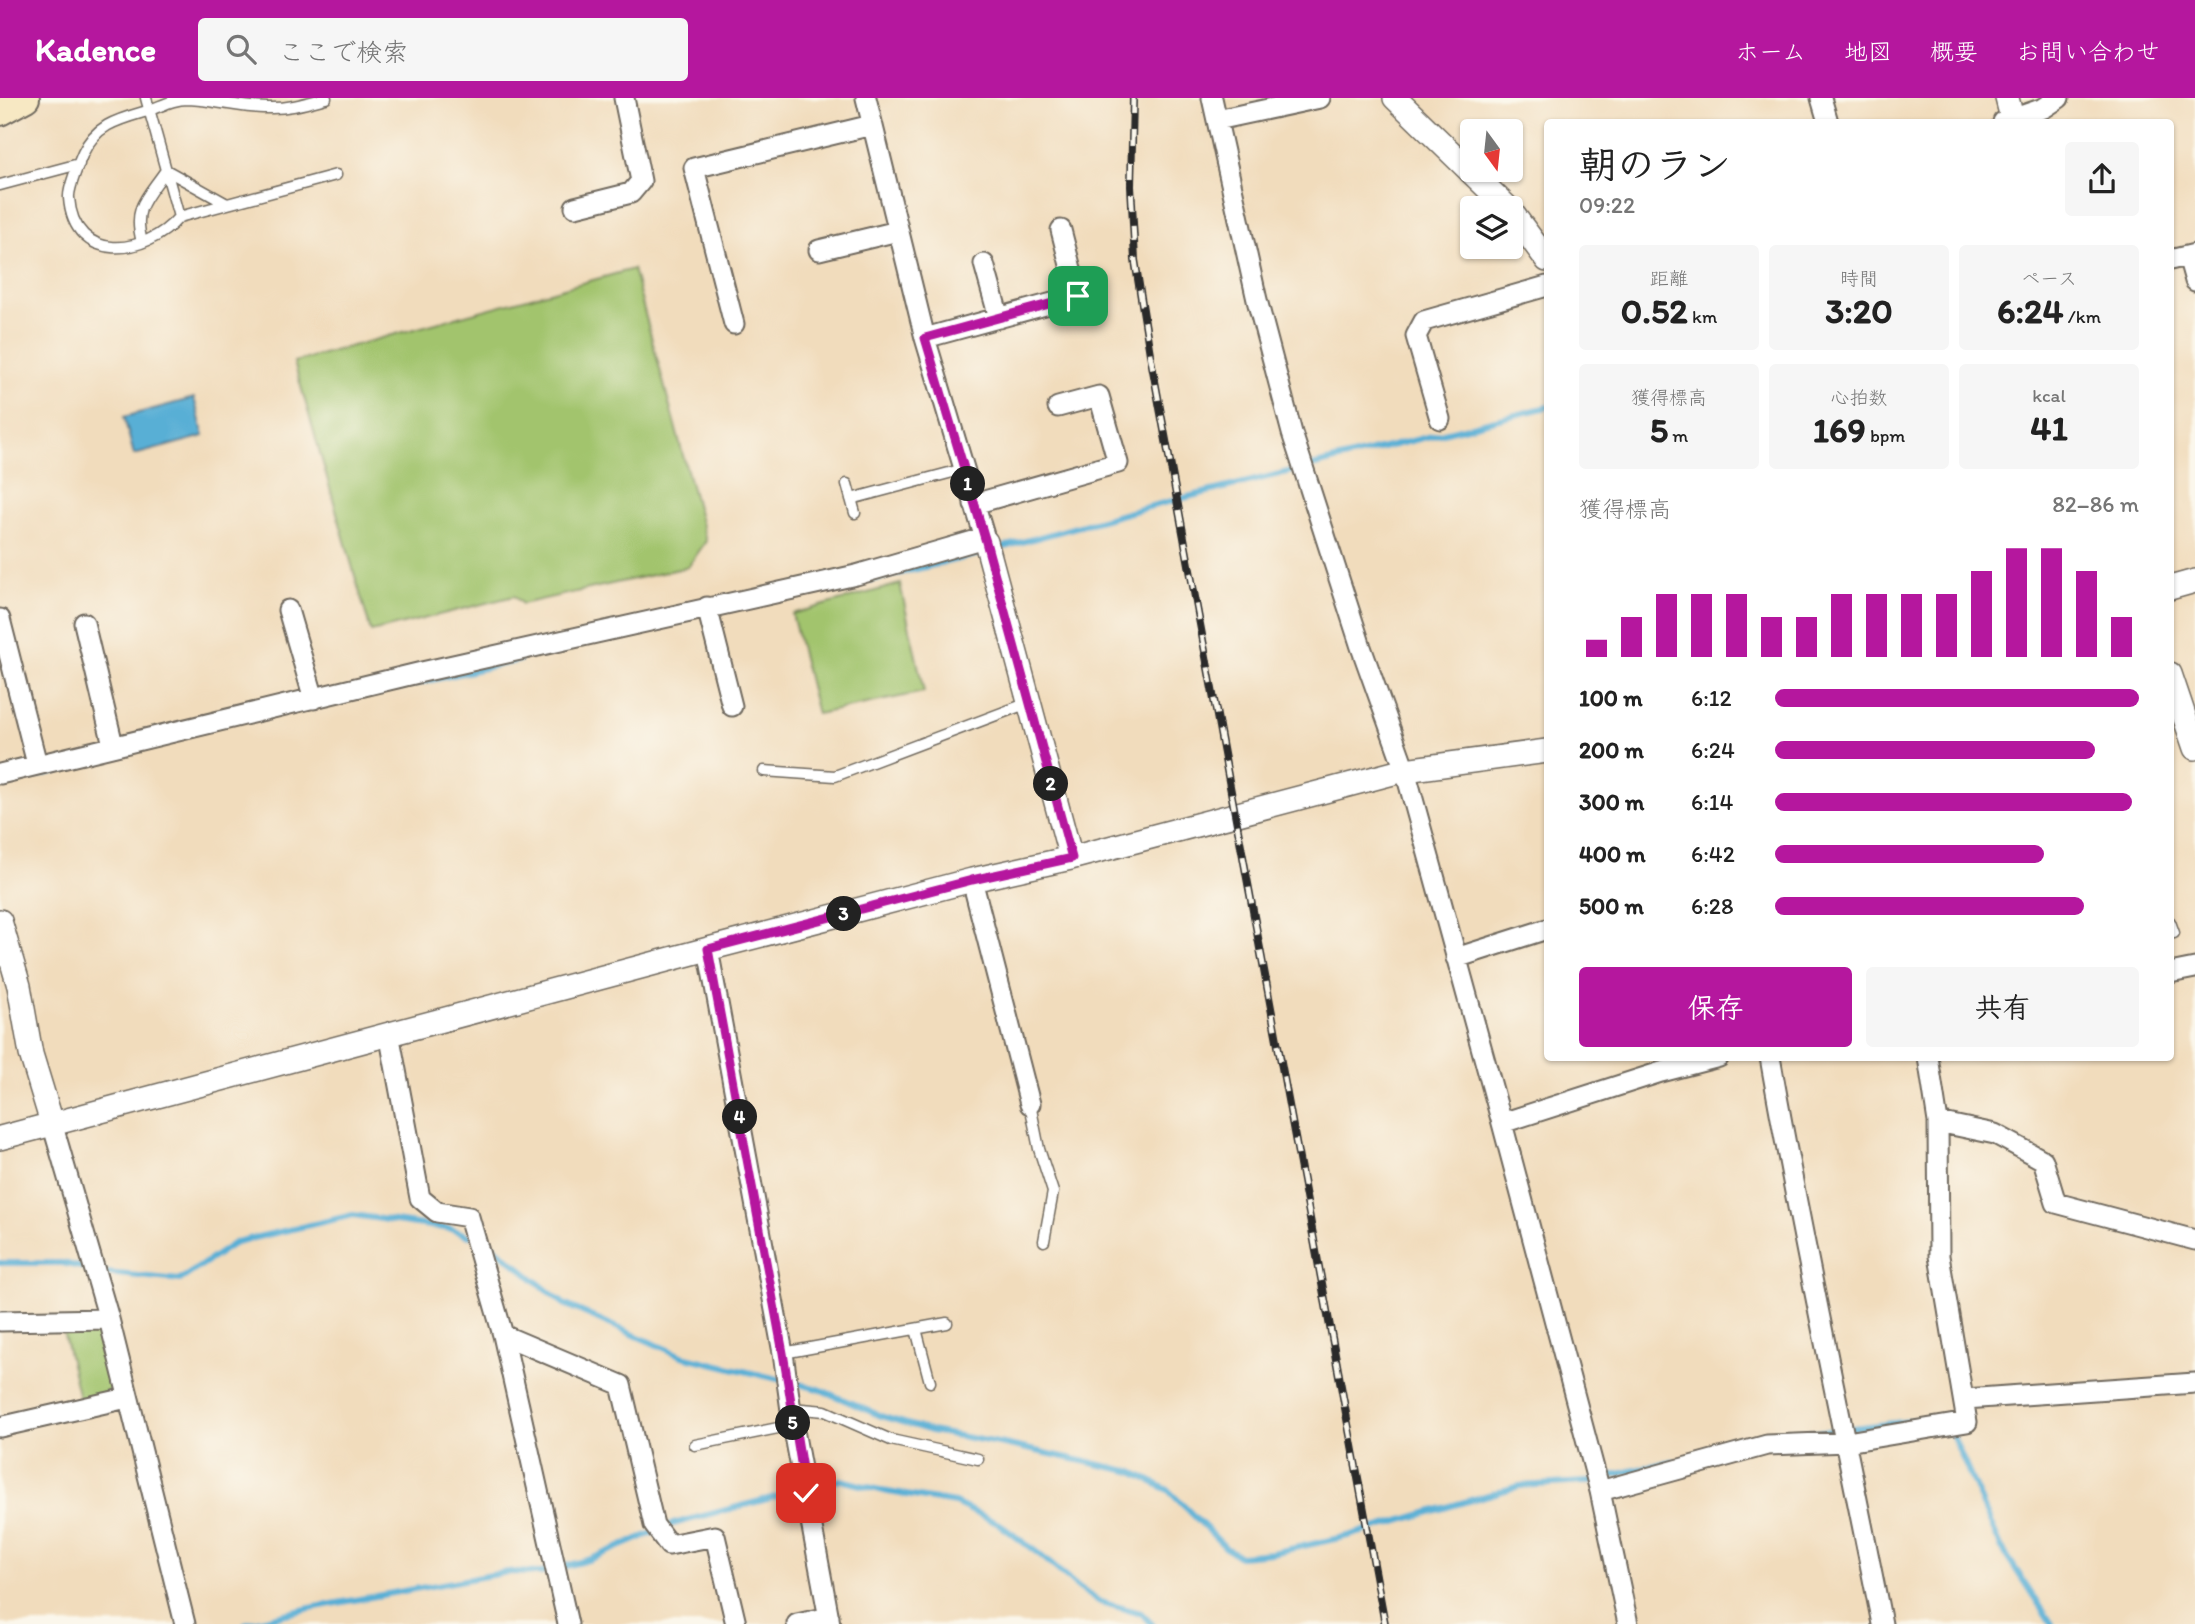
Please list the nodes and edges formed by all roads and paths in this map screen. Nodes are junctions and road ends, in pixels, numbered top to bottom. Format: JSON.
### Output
{"nodes":[{"id":1,"x":26,"y":98,"type":"edge"},
{"id":2,"x":146,"y":98,"type":"edge"},
{"id":3,"x":326,"y":98,"type":"edge"},
{"id":4,"x":624,"y":98,"type":"edge"},
{"id":5,"x":866,"y":98,"type":"edge"},
{"id":6,"x":1212,"y":98,"type":"edge"},
{"id":7,"x":1320,"y":98,"type":"edge"},
{"id":8,"x":1395,"y":98,"type":"edge"},
{"id":9,"x":1821,"y":98,"type":"edge"},
{"id":10,"x":2059,"y":98,"type":"edge"},
{"id":11,"x":149,"y":110,"type":"junction"},
{"id":12,"x":0,"y":113,"type":"edge"},
{"id":13,"x":2009,"y":116,"type":"edge"},
{"id":14,"x":1827,"y":119,"type":"edge"},
{"id":15,"x":1217,"y":120,"type":"junction"},
{"id":16,"x":872,"y":125,"type":"junction"},
{"id":17,"x":79,"y":164,"type":"junction"},
{"id":18,"x":166,"y":170,"type":"junction"},
{"id":19,"x":336,"y":175,"type":"dead end"},
{"id":20,"x":0,"y":185,"type":"edge"},
{"id":21,"x":1496,"y":196,"type":"edge"},
{"id":22,"x":227,"y":204,"type":"junction"},
{"id":23,"x":575,"y":207,"type":"dead end"},
{"id":24,"x":179,"y":217,"type":"junction"},
{"id":25,"x":1523,"y":224,"type":"edge"},
{"id":26,"x":898,"y":230,"type":"junction"},
{"id":27,"x":1061,"y":230,"type":"dead end"},
{"id":28,"x":142,"y":242,"type":"junction"},
{"id":29,"x":819,"y":250,"type":"dead end"},
{"id":30,"x":1544,"y":256,"type":"edge"},
{"id":31,"x":2184,"y":257,"type":"edge"},
{"id":32,"x":984,"y":264,"type":"dead end"},
{"id":33,"x":2195,"y":281,"type":"edge"},
{"id":34,"x":1544,"y":287,"type":"edge"},
{"id":35,"x":999,"y":317,"type":"junction"},
{"id":36,"x":734,"y":324,"type":"dead end"},
{"id":37,"x":925,"y":338,"type":"junction"},
{"id":38,"x":1058,"y":407,"type":"dead end"},
{"id":39,"x":1440,"y":419,"type":"dead end"},
{"id":40,"x":964,"y":469,"type":"junction"},
{"id":41,"x":847,"y":484,"type":"dead end"},
{"id":42,"x":851,"y":499,"type":"junction"},
{"id":43,"x":974,"y":504,"type":"junction"},
{"id":44,"x":855,"y":513,"type":"dead end"},
{"id":45,"x":987,"y":547,"type":"junction"},
{"id":46,"x":2195,"y":581,"type":"edge"},
{"id":47,"x":2174,"y":587,"type":"edge"},
{"id":48,"x":288,"y":610,"type":"dead end"},
{"id":49,"x":709,"y":616,"type":"junction"},
{"id":50,"x":0,"y":619,"type":"edge"},
{"id":51,"x":84,"y":623,"type":"dead end"},
{"id":52,"x":2174,"y":683,"type":"edge"},
{"id":53,"x":314,"y":699,"type":"junction"},
{"id":54,"x":1028,"y":702,"type":"junction"},
{"id":55,"x":732,"y":706,"type":"dead end"},
{"id":56,"x":2190,"y":718,"type":"edge"},
{"id":57,"x":114,"y":746,"type":"junction"},
{"id":58,"x":2195,"y":748,"type":"edge"},
{"id":59,"x":1544,"y":751,"type":"edge"},
{"id":60,"x":37,"y":764,"type":"junction"},
{"id":61,"x":1405,"y":770,"type":"junction"},
{"id":62,"x":764,"y":771,"type":"dead end"},
{"id":63,"x":0,"y":774,"type":"edge"},
{"id":64,"x":1072,"y":858,"type":"junction"},
{"id":65,"x":972,"y":880,"type":"junction"},
{"id":66,"x":0,"y":921,"type":"edge"},
{"id":67,"x":1544,"y":930,"type":"edge"},
{"id":68,"x":708,"y":949,"type":"junction"},
{"id":69,"x":1456,"y":958,"type":"junction"},
{"id":70,"x":2195,"y":968,"type":"edge"},
{"id":71,"x":2174,"y":972,"type":"edge"},
{"id":72,"x":389,"y":1033,"type":"junction"},
{"id":73,"x":1703,"y":1061,"type":"edge"},
{"id":74,"x":1771,"y":1061,"type":"edge"},
{"id":75,"x":1929,"y":1061,"type":"edge"},
{"id":76,"x":1030,"y":1104,"type":"joint"},
{"id":77,"x":1938,"y":1122,"type":"junction"},
{"id":78,"x":52,"y":1123,"type":"junction"},
{"id":79,"x":1502,"y":1123,"type":"junction"},
{"id":80,"x":0,"y":1138,"type":"edge"},
{"id":81,"x":2195,"y":1240,"type":"edge"},
{"id":82,"x":1044,"y":1241,"type":"dead end"},
{"id":83,"x":108,"y":1319,"type":"junction"},
{"id":84,"x":0,"y":1321,"type":"edge"},
{"id":85,"x":947,"y":1323,"type":"dead end"},
{"id":86,"x":916,"y":1329,"type":"junction"},
{"id":87,"x":503,"y":1335,"type":"junction"},
{"id":88,"x":783,"y":1353,"type":"junction"},
{"id":89,"x":930,"y":1382,"type":"dead end"},
{"id":90,"x":2195,"y":1383,"type":"edge"},
{"id":91,"x":127,"y":1398,"type":"junction"},
{"id":92,"x":1965,"y":1399,"type":"junction"},
{"id":93,"x":792,"y":1417,"type":"junction"},
{"id":94,"x":0,"y":1427,"type":"edge"},
{"id":95,"x":1847,"y":1442,"type":"junction"},
{"id":96,"x":695,"y":1445,"type":"dead end"},
{"id":97,"x":978,"y":1459,"type":"dead end"},
{"id":98,"x":1601,"y":1491,"type":"junction"},
{"id":99,"x":829,"y":1620,"type":"edge"},
{"id":100,"x":185,"y":1624,"type":"edge"},
{"id":101,"x":568,"y":1624,"type":"edge"},
{"id":102,"x":736,"y":1624,"type":"edge"},
{"id":103,"x":797,"y":1624,"type":"edge"},
{"id":104,"x":1628,"y":1624,"type":"edge"},
{"id":105,"x":1882,"y":1624,"type":"edge"}],
"edges":[{"from":1,"to":12,"type":"main road"},
{"from":2,"to":11,"type":"lane"},
{"from":3,"to":11,"type":"lane"},
{"from":4,"to":23,"type":"street"},
{"from":5,"to":16,"type":"street"},
{"from":6,"to":15,"type":"street"},
{"from":7,"to":15,"type":"street"},
{"from":8,"to":21,"type":"street"},
{"from":9,"to":14,"type":"street"},
{"from":10,"to":13,"type":"street"},
{"from":11,"to":17,"type":"lane"},
{"from":11,"to":18,"type":"lane"},
{"from":15,"to":61,"type":"street"},
{"from":16,"to":26,"type":"street"},
{"from":16,"to":36,"type":"street"},
{"from":17,"to":20,"type":"lane"},
{"from":17,"to":28,"type":"lane"},
{"from":18,"to":22,"type":"lane"},
{"from":18,"to":24,"type":"lane"},
{"from":18,"to":28,"type":"lane"},
{"from":19,"to":22,"type":"lane"},
{"from":22,"to":24,"type":"lane"},
{"from":24,"to":28,"type":"lane"},
{"from":25,"to":30,"type":"street"},
{"from":26,"to":29,"type":"street"},
{"from":26,"to":37,"type":"street"},
{"from":27,"to":35,"type":"street"},
{"from":31,"to":33,"type":"street"},
{"from":32,"to":35,"type":"street"},
{"from":34,"to":39,"type":"street"},
{"from":35,"to":37,"type":"street"},
{"from":37,"to":40,"type":"street"},
{"from":38,"to":43,"type":"street"},
{"from":40,"to":42,"type":"lane"},
{"from":40,"to":43,"type":"street"},
{"from":41,"to":42,"type":"lane"},
{"from":42,"to":44,"type":"lane"},
{"from":43,"to":45,"type":"street"},
{"from":45,"to":49,"type":"street"},
{"from":45,"to":54,"type":"street"},
{"from":46,"to":47,"type":"street"},
{"from":48,"to":53,"type":"street"},
{"from":49,"to":53,"type":"street"},
{"from":49,"to":55,"type":"street"},
{"from":50,"to":60,"type":"street"},
{"from":51,"to":57,"type":"street"},
{"from":52,"to":56,"type":"street"},
{"from":53,"to":57,"type":"street"},
{"from":54,"to":62,"type":"lane"},
{"from":54,"to":64,"type":"street"},
{"from":56,"to":58,"type":"street"},
{"from":57,"to":60,"type":"street"},
{"from":59,"to":61,"type":"street"},
{"from":60,"to":63,"type":"street"},
{"from":61,"to":64,"type":"street"},
{"from":61,"to":69,"type":"street"},
{"from":64,"to":65,"type":"street"},
{"from":65,"to":68,"type":"street"},
{"from":65,"to":76,"type":"street"},
{"from":66,"to":78,"type":"street"},
{"from":67,"to":69,"type":"street"},
{"from":68,"to":72,"type":"street"},
{"from":68,"to":88,"type":"street"},
{"from":69,"to":79,"type":"street"},
{"from":70,"to":71,"type":"street"},
{"from":72,"to":78,"type":"street"},
{"from":72,"to":87,"type":"street"},
{"from":73,"to":79,"type":"street"},
{"from":74,"to":95,"type":"street"},
{"from":75,"to":77,"type":"street"},
{"from":76,"to":82,"type":"lane"},
{"from":77,"to":81,"type":"street"},
{"from":77,"to":92,"type":"street"},
{"from":78,"to":80,"type":"street"},
{"from":78,"to":83,"type":"street"},
{"from":79,"to":98,"type":"street"},
{"from":83,"to":84,"type":"street"},
{"from":83,"to":91,"type":"street"},
{"from":85,"to":86,"type":"lane"},
{"from":86,"to":88,"type":"lane"},
{"from":86,"to":89,"type":"lane"},
{"from":87,"to":101,"type":"street"},
{"from":87,"to":102,"type":"street"},
{"from":88,"to":93,"type":"street"},
{"from":90,"to":92,"type":"street"},
{"from":91,"to":94,"type":"street"},
{"from":91,"to":100,"type":"street"},
{"from":92,"to":95,"type":"street"},
{"from":93,"to":96,"type":"lane"},
{"from":93,"to":97,"type":"lane"},
{"from":93,"to":99,"type":"street"},
{"from":95,"to":98,"type":"street"},
{"from":95,"to":105,"type":"street"},
{"from":98,"to":104,"type":"street"},
{"from":99,"to":103,"type":"street"}]}
